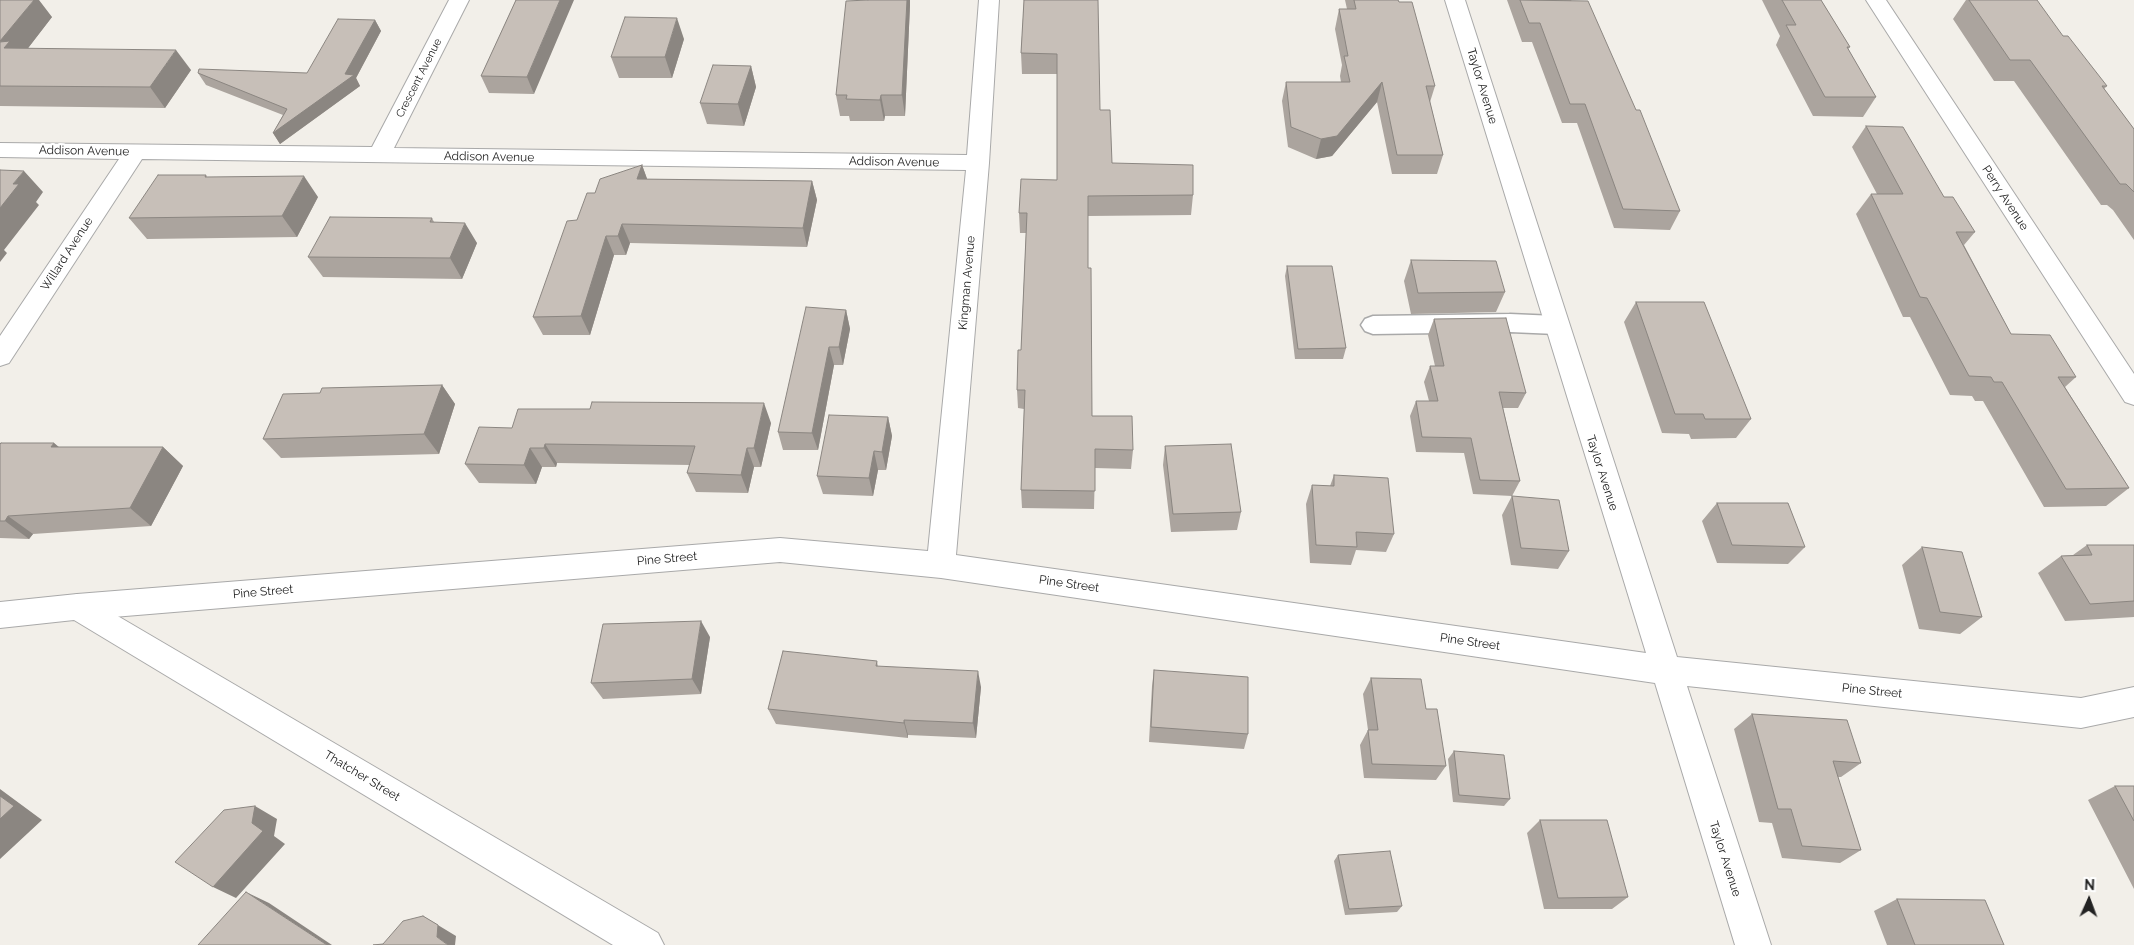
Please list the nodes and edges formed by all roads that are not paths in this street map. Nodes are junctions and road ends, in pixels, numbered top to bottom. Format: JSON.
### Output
{"nodes":[{"id":1,"x":459,"y":0,"type":"edge"},
{"id":2,"x":989,"y":0,"type":"edge"},
{"id":3,"x":1455,"y":0,"type":"edge"},
{"id":4,"x":1876,"y":0,"type":"edge"},
{"id":5,"x":0,"y":150,"type":"edge"},
{"id":6,"x":135,"y":152,"type":"junction"},
{"id":7,"x":379,"y":156,"type":"junction"},
{"id":8,"x":978,"y":162,"type":"junction"},
{"id":9,"x":1373,"y":325,"type":"dead end"},
{"id":10,"x":1556,"y":325,"type":"junction"},
{"id":11,"x":0,"y":356,"type":"edge"},
{"id":12,"x":2134,"y":395,"type":"edge"},
{"id":13,"x":941,"y":565,"type":"junction"},
{"id":14,"x":77,"y":607,"type":"junction"},
{"id":15,"x":0,"y":615,"type":"edge"},
{"id":16,"x":1664,"y":670,"type":"junction"},
{"id":17,"x":2134,"y":702,"type":"edge"},
{"id":18,"x":646,"y":945,"type":"edge"},
{"id":19,"x":1753,"y":945,"type":"edge"}],
"edges":[{"from":1,"to":7,"type":"street","name":"Crescent Avenue"},
{"from":2,"to":8,"type":"street","name":"Kingman Avenue"},
{"from":3,"to":10,"type":"street","name":"Taylor Avenue"},
{"from":4,"to":12,"type":"street","name":"Perry Avenue"},
{"from":5,"to":6,"type":"street","name":"Addison Avenue"},
{"from":6,"to":7,"type":"street","name":"Addison Avenue"},
{"from":6,"to":11,"type":"street","name":"Willard Avenue"},
{"from":7,"to":8,"type":"street","name":"Addison Avenue"},
{"from":8,"to":13,"type":"street","name":"Kingman Avenue"},
{"from":9,"to":10,"type":"lane"},
{"from":10,"to":16,"type":"street","name":"Taylor Avenue"},
{"from":13,"to":14,"type":"street","name":"Pine Street"},
{"from":13,"to":16,"type":"street","name":"Pine Street"},
{"from":14,"to":15,"type":"street","name":"Pine Street"},
{"from":14,"to":18,"type":"street","name":"Thatcher Street"},
{"from":16,"to":17,"type":"street","name":"Pine Street"},
{"from":16,"to":19,"type":"street","name":"Taylor Avenue"}]}
